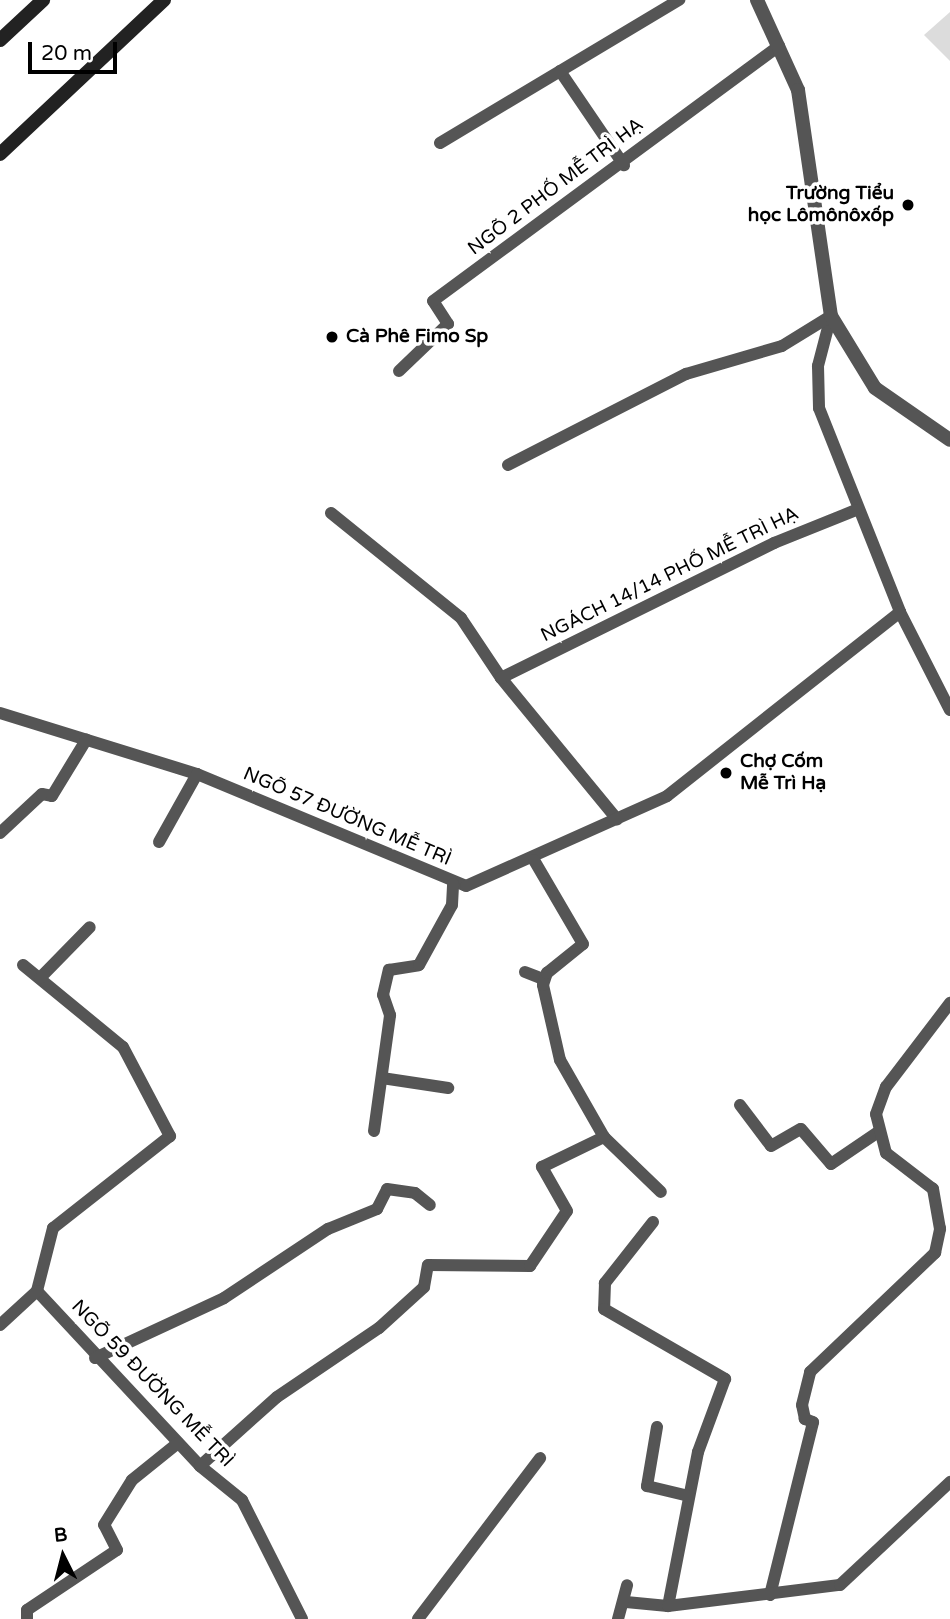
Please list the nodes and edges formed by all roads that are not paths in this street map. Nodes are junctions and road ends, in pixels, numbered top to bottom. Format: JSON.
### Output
{"nodes":[{"id":1,"x":43,"y":0,"type":"edge"},
{"id":2,"x":163,"y":0,"type":"edge"},
{"id":3,"x":679,"y":0,"type":"edge"},
{"id":4,"x":757,"y":0,"type":"edge"},
{"id":5,"x":2,"y":35,"type":"edge"},
{"id":6,"x":779,"y":46,"type":"junction"},
{"id":7,"x":560,"y":71,"type":"junction"},
{"id":8,"x":440,"y":143,"type":"dead end"},
{"id":9,"x":0,"y":154,"type":"edge"},
{"id":10,"x":624,"y":165,"type":"junction"},
{"id":11,"x":831,"y":316,"type":"junction"},
{"id":12,"x":399,"y":371,"type":"dead end"},
{"id":13,"x":950,"y":440,"type":"edge"},
{"id":14,"x":508,"y":465,"type":"dead end"},
{"id":15,"x":856,"y":510,"type":"junction"},
{"id":16,"x":331,"y":513,"type":"dead end"},
{"id":17,"x":900,"y":612,"type":"junction"},
{"id":18,"x":501,"y":678,"type":"junction"},
{"id":19,"x":950,"y":710,"type":"edge"},
{"id":20,"x":0,"y":713,"type":"edge"},
{"id":21,"x":86,"y":740,"type":"junction"},
{"id":22,"x":197,"y":774,"type":"junction"},
{"id":23,"x":617,"y":819,"type":"junction"},
{"id":24,"x":0,"y":833,"type":"edge"},
{"id":25,"x":159,"y":842,"type":"dead end"},
{"id":26,"x":534,"y":860,"type":"junction"},
{"id":27,"x":453,"y":884,"type":"junction"},
{"id":28,"x":90,"y":927,"type":"dead end"},
{"id":29,"x":23,"y":965,"type":"dead end"},
{"id":30,"x":525,"y":972,"type":"dead end"},
{"id":31,"x":40,"y":978,"type":"junction"},
{"id":32,"x":543,"y":979,"type":"junction"},
{"id":33,"x":950,"y":1003,"type":"edge"},
{"id":34,"x":382,"y":1078,"type":"junction"},
{"id":35,"x":448,"y":1088,"type":"dead end"},
{"id":36,"x":740,"y":1105,"type":"dead end"},
{"id":37,"x":374,"y":1131,"type":"dead end"},
{"id":38,"x":878,"y":1132,"type":"junction"},
{"id":39,"x":604,"y":1137,"type":"junction"},
{"id":40,"x":661,"y":1192,"type":"dead end"},
{"id":41,"x":430,"y":1205,"type":"dead end"},
{"id":42,"x":653,"y":1222,"type":"dead end"},
{"id":43,"x":37,"y":1291,"type":"junction"},
{"id":44,"x":0,"y":1325,"type":"edge"},
{"id":45,"x":95,"y":1358,"type":"junction"},
{"id":46,"x":657,"y":1427,"type":"dead end"},
{"id":47,"x":178,"y":1443,"type":"junction"},
{"id":48,"x":540,"y":1458,"type":"dead end"},
{"id":49,"x":200,"y":1466,"type":"junction"},
{"id":50,"x":950,"y":1482,"type":"edge"},
{"id":51,"x":689,"y":1496,"type":"junction"},
{"id":52,"x":628,"y":1585,"type":"dead end"},
{"id":53,"x":770,"y":1595,"type":"junction"},
{"id":54,"x":626,"y":1602,"type":"junction"},
{"id":55,"x":668,"y":1606,"type":"junction"},
{"id":56,"x":27,"y":1619,"type":"edge"},
{"id":57,"x":302,"y":1619,"type":"edge"},
{"id":58,"x":418,"y":1619,"type":"edge"},
{"id":59,"x":618,"y":1619,"type":"edge"}],
"edges":[{"from":1,"to":5,"type":"main road"},
{"from":2,"to":9,"type":"main road"},
{"from":3,"to":7,"type":"lane"},
{"from":4,"to":6,"type":"street"},
{"from":6,"to":10,"type":"lane","name":"NGÕ 2 PHỐ MỄ TRÌ HẠ"},
{"from":6,"to":11,"type":"street"},
{"from":7,"to":8,"type":"lane"},
{"from":7,"to":10,"type":"lane"},
{"from":10,"to":12,"type":"lane","name":"NGÕ 2 PHỐ MỄ TRÌ HẠ"},
{"from":11,"to":13,"type":"street"},
{"from":11,"to":14,"type":"lane"},
{"from":11,"to":15,"type":"lane"},
{"from":15,"to":17,"type":"lane"},
{"from":15,"to":18,"type":"lane","name":"NGÁCH 14/14 PHỐ MỄ TRÌ HẠ"},
{"from":16,"to":18,"type":"lane"},
{"from":17,"to":19,"type":"lane"},
{"from":17,"to":23,"type":"lane","name":"NGÕ 57 ĐƯỜNG MỄ TRÌ"},
{"from":18,"to":23,"type":"lane"},
{"from":20,"to":21,"type":"lane","name":"NGÕ 57 ĐƯỜNG MỄ TRÌ"},
{"from":21,"to":22,"type":"lane","name":"NGÕ 57 ĐƯỜNG MỄ TRÌ"},
{"from":21,"to":24,"type":"lane"},
{"from":22,"to":25,"type":"lane"},
{"from":22,"to":27,"type":"lane","name":"NGÕ 57 ĐƯỜNG MỄ TRÌ"},
{"from":23,"to":26,"type":"lane","name":"NGÕ 57 ĐƯỜNG MỄ TRÌ"},
{"from":26,"to":27,"type":"lane","name":"NGÕ 57 ĐƯỜNG MỄ TRÌ"},
{"from":26,"to":32,"type":"lane"},
{"from":27,"to":34,"type":"lane"},
{"from":28,"to":31,"type":"lane"},
{"from":29,"to":31,"type":"lane"},
{"from":30,"to":32,"type":"lane"},
{"from":31,"to":43,"type":"lane"},
{"from":32,"to":39,"type":"lane"},
{"from":33,"to":38,"type":"lane"},
{"from":34,"to":35,"type":"lane"},
{"from":34,"to":37,"type":"lane"},
{"from":36,"to":38,"type":"lane"},
{"from":38,"to":53,"type":"lane"},
{"from":39,"to":40,"type":"lane"},
{"from":39,"to":49,"type":"lane"},
{"from":41,"to":45,"type":"lane"},
{"from":42,"to":51,"type":"lane"},
{"from":43,"to":44,"type":"lane"},
{"from":43,"to":45,"type":"lane","name":"NGÕ 59 ĐƯỜNG MỄ TRÌ"},
{"from":45,"to":47,"type":"lane","name":"NGÕ 59 ĐƯỜNG MỄ TRÌ"},
{"from":46,"to":51,"type":"lane"},
{"from":47,"to":49,"type":"lane","name":"NGÕ 59 ĐƯỜNG MỄ TRÌ"},
{"from":47,"to":56,"type":"lane"},
{"from":48,"to":58,"type":"lane"},
{"from":49,"to":57,"type":"lane","name":"NGÕ 59 ĐƯỜNG MỄ TRÌ"},
{"from":50,"to":53,"type":"lane"},
{"from":51,"to":55,"type":"lane"},
{"from":52,"to":54,"type":"lane"},
{"from":53,"to":55,"type":"lane"},
{"from":54,"to":55,"type":"lane"},
{"from":54,"to":59,"type":"lane"}]}
